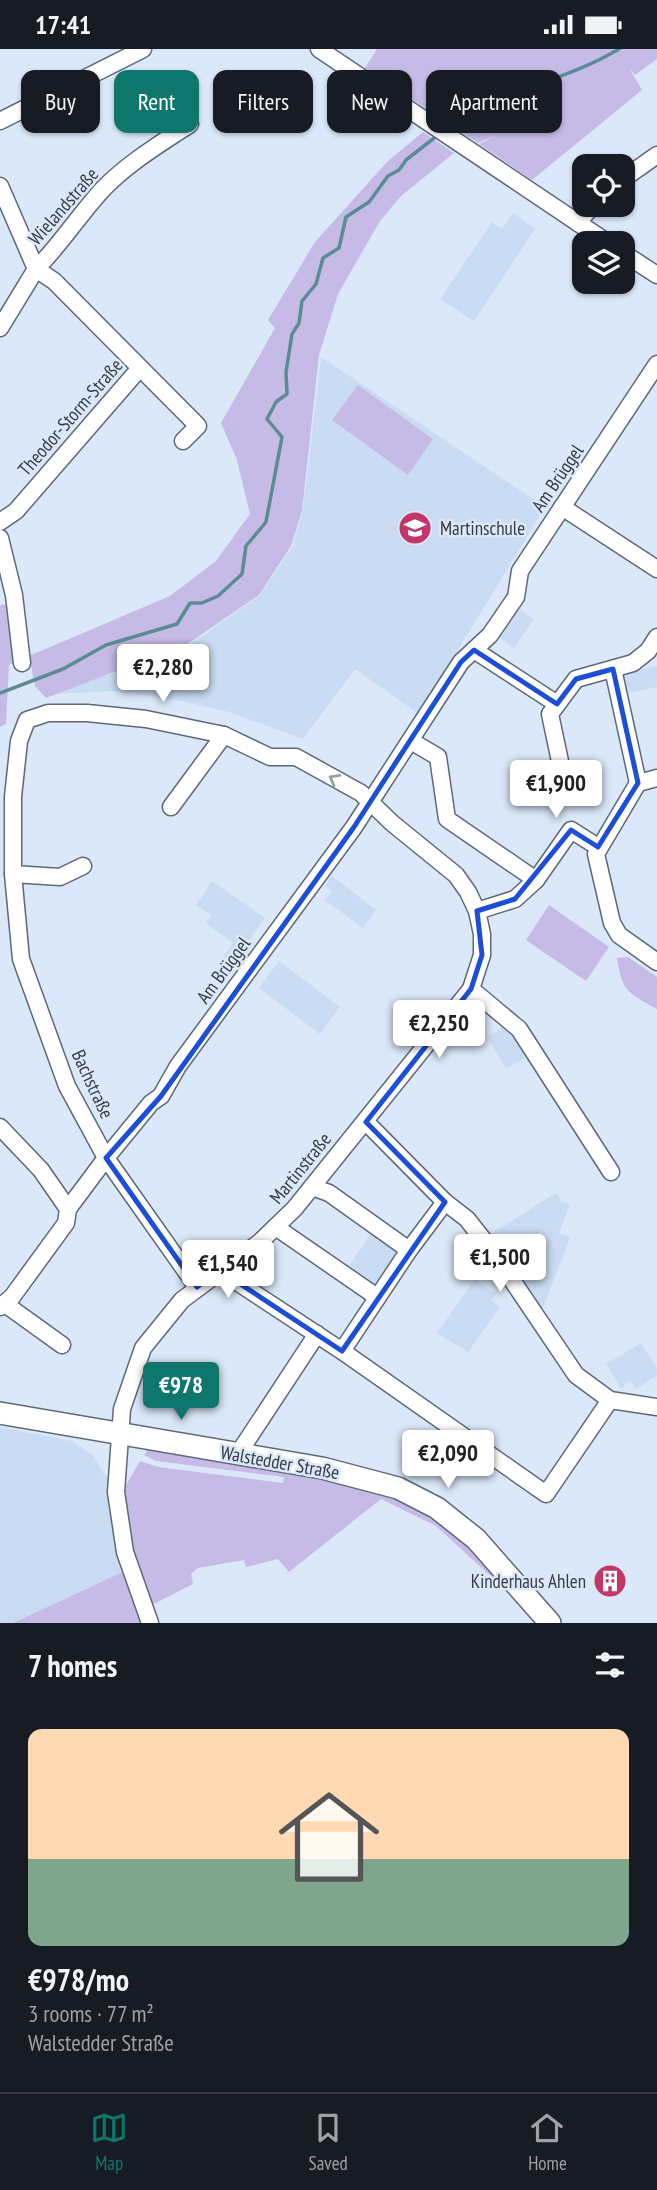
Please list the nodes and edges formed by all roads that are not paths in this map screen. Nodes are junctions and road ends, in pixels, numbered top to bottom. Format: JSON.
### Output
{"nodes":[{"id":1,"x":143,"y":49,"type":"edge"},
{"id":2,"x":319,"y":49,"type":"edge"},
{"id":3,"x":0,"y":121,"type":"edge"},
{"id":4,"x":177,"y":133,"type":"edge"},
{"id":5,"x":657,"y":155,"type":"edge"},
{"id":6,"x":635,"y":171,"type":"edge"},
{"id":7,"x":0,"y":186,"type":"edge"},
{"id":8,"x":583,"y":217,"type":"edge"},
{"id":9,"x":578,"y":223,"type":"junction"},
{"id":10,"x":590,"y":231,"type":"edge"},
{"id":11,"x":635,"y":261,"type":"edge"},
{"id":12,"x":36,"y":268,"type":"junction"},
{"id":13,"x":657,"y":275,"type":"edge"},
{"id":14,"x":0,"y":328,"type":"edge"},
{"id":15,"x":657,"y":364,"type":"edge"},
{"id":16,"x":141,"y":368,"type":"junction"},
{"id":17,"x":183,"y":441,"type":"dead end"},
{"id":18,"x":562,"y":507,"type":"junction"},
{"id":19,"x":0,"y":522,"type":"edge"},
{"id":20,"x":0,"y":538,"type":"edge"},
{"id":21,"x":657,"y":569,"type":"edge"},
{"id":22,"x":654,"y":648,"type":"edge"},
{"id":23,"x":474,"y":650,"type":"junction"},
{"id":24,"x":22,"y":663,"type":"dead end"},
{"id":25,"x":613,"y":669,"type":"junction"},
{"id":26,"x":557,"y":705,"type":"junction"},
{"id":27,"x":31,"y":717,"type":"joint"},
{"id":28,"x":224,"y":735,"type":"junction"},
{"id":29,"x":411,"y":741,"type":"junction"},
{"id":30,"x":561,"y":766,"type":"dead end"},
{"id":31,"x":657,"y":778,"type":"edge"},
{"id":32,"x":638,"y":783,"type":"junction"},
{"id":33,"x":370,"y":803,"type":"junction"},
{"id":34,"x":171,"y":807,"type":"dead end"},
{"id":35,"x":598,"y":847,"type":"junction"},
{"id":36,"x":83,"y":866,"type":"dead end"},
{"id":37,"x":13,"y":874,"type":"junction"},
{"id":38,"x":536,"y":880,"type":"junction"},
{"id":39,"x":477,"y":911,"type":"junction"},
{"id":40,"x":657,"y":962,"type":"edge"},
{"id":41,"x":471,"y":989,"type":"junction"},
{"id":42,"x":366,"y":1122,"type":"junction"},
{"id":43,"x":0,"y":1127,"type":"edge"},
{"id":44,"x":106,"y":1158,"type":"junction"},
{"id":45,"x":611,"y":1171,"type":"dead end"},
{"id":46,"x":312,"y":1187,"type":"junction"},
{"id":47,"x":445,"y":1202,"type":"junction"},
{"id":48,"x":68,"y":1209,"type":"junction"},
{"id":49,"x":277,"y":1228,"type":"junction"},
{"id":50,"x":409,"y":1250,"type":"junction"},
{"id":51,"x":219,"y":1270,"type":"junction"},
{"id":52,"x":197,"y":1287,"type":"junction"},
{"id":53,"x":377,"y":1297,"type":"junction"},
{"id":54,"x":3,"y":1305,"type":"edge"},
{"id":55,"x":317,"y":1334,"type":"junction"},
{"id":56,"x":62,"y":1345,"type":"dead end"},
{"id":57,"x":342,"y":1351,"type":"junction"},
{"id":58,"x":610,"y":1399,"type":"junction"},
{"id":59,"x":657,"y":1408,"type":"edge"},
{"id":60,"x":0,"y":1413,"type":"edge"},
{"id":61,"x":118,"y":1433,"type":"junction"},
{"id":62,"x":238,"y":1454,"type":"junction"},
{"id":63,"x":150,"y":1623,"type":"edge"},
{"id":64,"x":550,"y":1623,"type":"edge"}],
"edges":[{"from":1,"to":3,"type":"street"},
{"from":2,"to":9,"type":"street"},
{"from":4,"to":12,"type":"street","name":"Wielandstraße"},
{"from":5,"to":6,"type":"street"},
{"from":7,"to":12,"type":"street"},
{"from":8,"to":9,"type":"street"},
{"from":9,"to":10,"type":"street"},
{"from":11,"to":13,"type":"street"},
{"from":12,"to":14,"type":"street","name":"Wielandstraße"},
{"from":12,"to":16,"type":"street","name":"Theodor-Storm-Straße"},
{"from":15,"to":18,"type":"street","name":"Am Brüggel"},
{"from":16,"to":17,"type":"street","name":"Theodor-Storm-Straße"},
{"from":16,"to":19,"type":"street","name":"Theodor-Storm-Straße"},
{"from":18,"to":21,"type":"street"},
{"from":18,"to":23,"type":"street","name":"Am Brüggel"},
{"from":20,"to":24,"type":"street"},
{"from":22,"to":25,"type":"street"},
{"from":23,"to":26,"type":"street"},
{"from":23,"to":29,"type":"street","name":"Am Brüggel"},
{"from":25,"to":26,"type":"street"},
{"from":25,"to":32,"type":"street"},
{"from":26,"to":30,"type":"street"},
{"from":27,"to":28,"type":"street","name":"Martinstraße"},
{"from":27,"to":37,"type":"street","name":"Bachstraße"},
{"from":33,"to":28,"type":"street","name":"Martinstraße","one_way":true},
{"from":28,"to":34,"type":"street"},
{"from":29,"to":33,"type":"street","name":"Am Brüggel"},
{"from":29,"to":38,"type":"street"},
{"from":31,"to":32,"type":"street"},
{"from":32,"to":35,"type":"street"},
{"from":33,"to":39,"type":"street","name":"Martinstraße"},
{"from":33,"to":44,"type":"street","name":"Am Brüggel"},
{"from":35,"to":38,"type":"street"},
{"from":35,"to":40,"type":"street"},
{"from":36,"to":37,"type":"street"},
{"from":37,"to":44,"type":"street","name":"Bachstraße"},
{"from":38,"to":39,"type":"street"},
{"from":39,"to":41,"type":"street","name":"Martinstraße"},
{"from":41,"to":42,"type":"street","name":"Martinstraße"},
{"from":41,"to":45,"type":"street"},
{"from":42,"to":46,"type":"street","name":"Martinstraße"},
{"from":42,"to":47,"type":"street"},
{"from":43,"to":48,"type":"street"},
{"from":44,"to":48,"type":"street","name":"Am Brüggel"},
{"from":44,"to":52,"type":"street","name":"Bachstraße"},
{"from":46,"to":49,"type":"street","name":"Martinstraße"},
{"from":46,"to":50,"type":"street"},
{"from":47,"to":50,"type":"street"},
{"from":47,"to":58,"type":"street"},
{"from":48,"to":54,"type":"street","name":"Am Brüggel"},
{"from":49,"to":51,"type":"street","name":"Martinstraße"},
{"from":49,"to":53,"type":"street"},
{"from":50,"to":53,"type":"street"},
{"from":51,"to":52,"type":"street","name":"Martinstraße"},
{"from":51,"to":55,"type":"street"},
{"from":52,"to":61,"type":"street","name":"Martinstraße"},
{"from":53,"to":57,"type":"street"},
{"from":54,"to":56,"type":"street"},
{"from":55,"to":57,"type":"street"},
{"from":55,"to":62,"type":"street"},
{"from":57,"to":58,"type":"street"},
{"from":58,"to":59,"type":"street"},
{"from":60,"to":61,"type":"main road","name":"Walstedder Straße"},
{"from":61,"to":62,"type":"main road","name":"Walstedder Straße"},
{"from":61,"to":63,"type":"street","name":"Martinstraße"},
{"from":62,"to":64,"type":"main road","name":"Walstedder Straße"}]}
